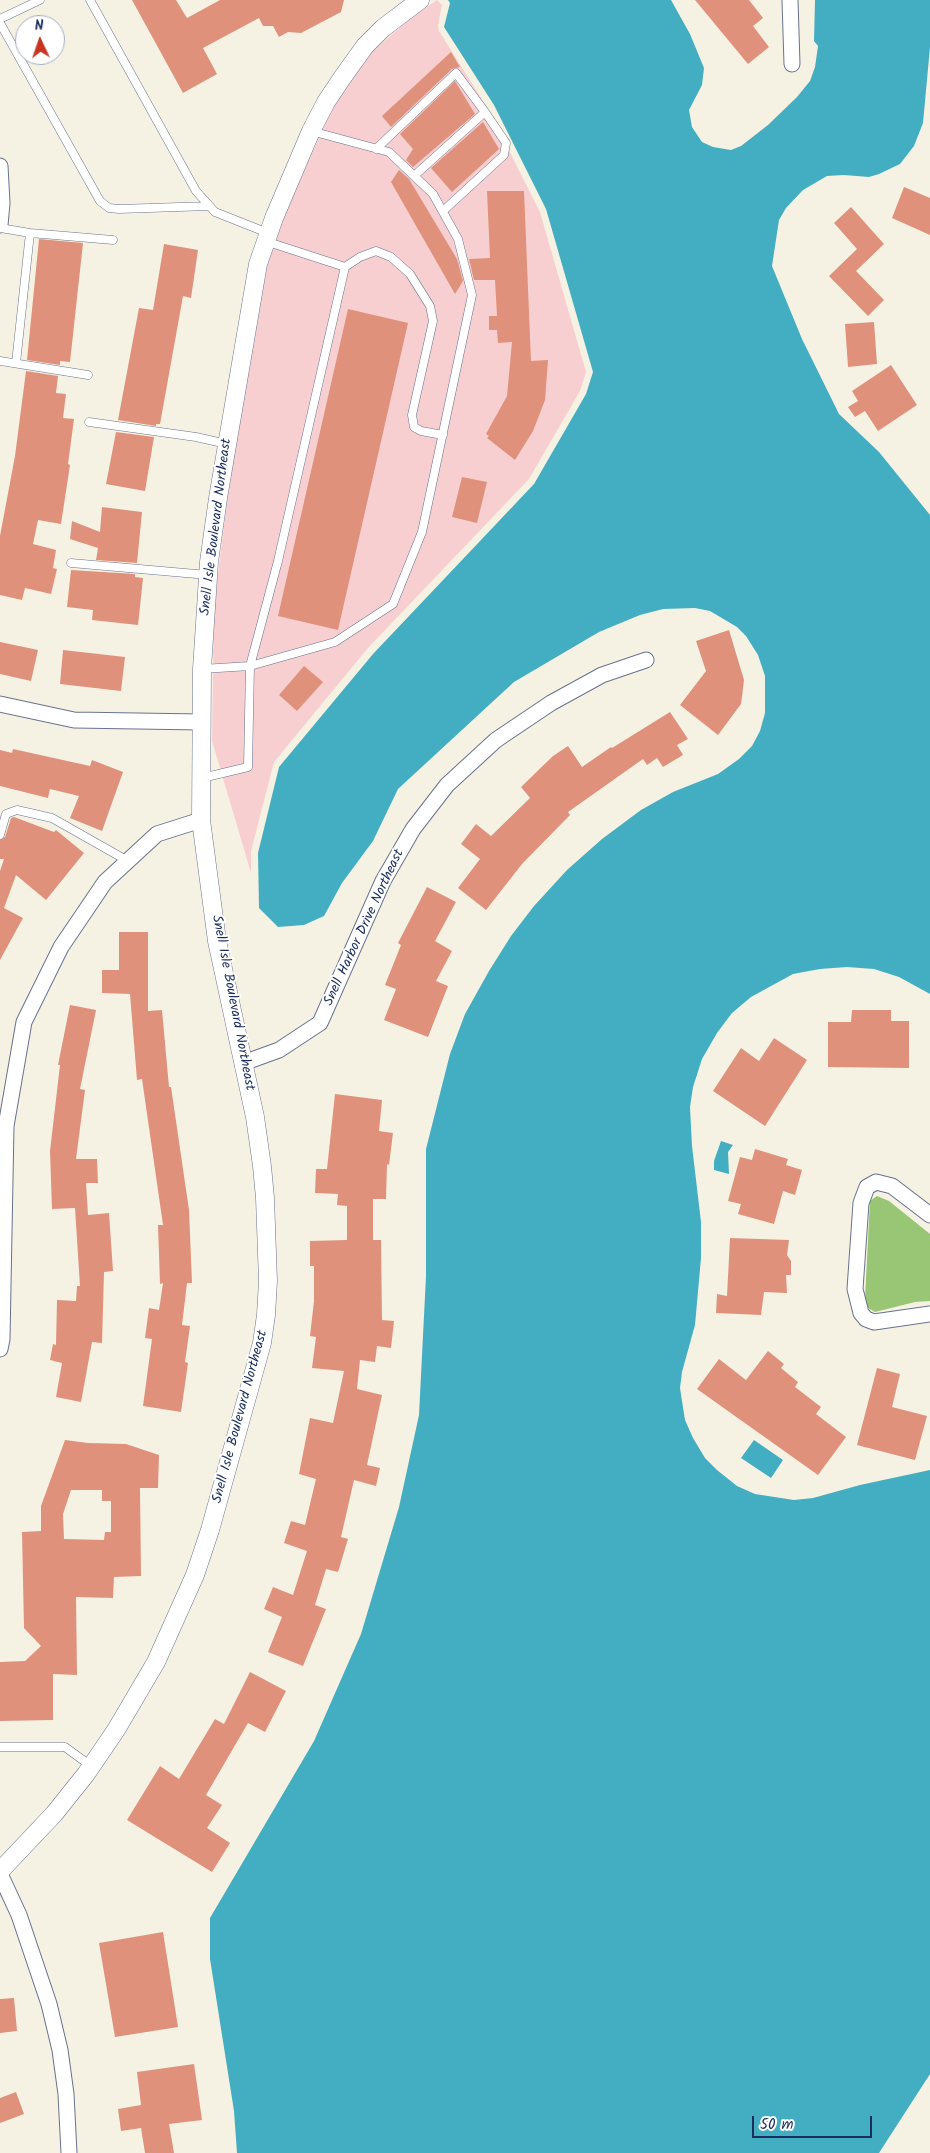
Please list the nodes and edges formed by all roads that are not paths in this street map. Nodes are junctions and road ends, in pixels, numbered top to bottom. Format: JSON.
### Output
{"nodes":[{"id":1,"x":40,"y":0,"type":"edge"},
{"id":2,"x":90,"y":0,"type":"edge"},
{"id":3,"x":420,"y":0,"type":"edge"},
{"id":4,"x":790,"y":0,"type":"edge"},
{"id":5,"x":0,"y":19,"type":"edge"},
{"id":6,"x":0,"y":23,"type":"edge"},
{"id":7,"x":792,"y":64,"type":"dead end"},
{"id":8,"x":485,"y":112,"type":"junction"},
{"id":9,"x":311,"y":131,"type":"junction"},
{"id":10,"x":376,"y":149,"type":"junction"},
{"id":11,"x":0,"y":166,"type":"edge"},
{"id":12,"x":414,"y":176,"type":"junction"},
{"id":13,"x":209,"y":206,"type":"junction"},
{"id":14,"x":442,"y":211,"type":"junction"},
{"id":15,"x":0,"y":227,"type":"edge"},
{"id":16,"x":30,"y":233,"type":"junction"},
{"id":17,"x":267,"y":237,"type":"junction"},
{"id":18,"x":113,"y":240,"type":"dead end"},
{"id":19,"x":345,"y":267,"type":"junction"},
{"id":20,"x":0,"y":361,"type":"edge"},
{"id":21,"x":16,"y":363,"type":"junction"},
{"id":22,"x":88,"y":375,"type":"dead end"},
{"id":23,"x":88,"y":422,"type":"dead end"},
{"id":24,"x":443,"y":435,"type":"junction"},
{"id":25,"x":227,"y":444,"type":"junction"},
{"id":26,"x":71,"y":563,"type":"dead end"},
{"id":27,"x":208,"y":575,"type":"junction"},
{"id":28,"x":646,"y":660,"type":"dead end"},
{"id":29,"x":250,"y":666,"type":"junction"},
{"id":30,"x":202,"y":669,"type":"junction"},
{"id":31,"x":0,"y":704,"type":"edge"},
{"id":32,"x":201,"y":722,"type":"junction"},
{"id":33,"x":201,"y":778,"type":"junction"},
{"id":34,"x":202,"y":820,"type":"junction"},
{"id":35,"x":0,"y":835,"type":"edge"},
{"id":36,"x":128,"y":860,"type":"junction"},
{"id":37,"x":243,"y":1063,"type":"junction"},
{"id":38,"x":930,"y":1216,"type":"edge"},
{"id":39,"x":930,"y":1314,"type":"edge"},
{"id":40,"x":0,"y":1350,"type":"edge"},
{"id":41,"x":0,"y":1747,"type":"edge"},
{"id":42,"x":91,"y":1766,"type":"junction"},
{"id":43,"x":0,"y":1873,"type":"edge"},
{"id":44,"x":69,"y":2153,"type":"edge"}],
"edges":[{"from":1,"to":5,"type":"lane"},
{"from":2,"to":13,"type":"lane"},
{"from":3,"to":9,"type":"street","name":"Snell Isle Boulevard Northeast"},
{"from":4,"to":7,"type":"street"},
{"from":6,"to":13,"type":"lane"},
{"from":8,"to":10,"type":"lane"},
{"from":8,"to":12,"type":"lane"},
{"from":8,"to":14,"type":"lane"},
{"from":9,"to":10,"type":"lane"},
{"from":9,"to":17,"type":"street","name":"Snell Isle Boulevard Northeast"},
{"from":10,"to":12,"type":"lane"},
{"from":11,"to":15,"type":"street"},
{"from":12,"to":14,"type":"lane"},
{"from":13,"to":17,"type":"lane"},
{"from":14,"to":24,"type":"lane"},
{"from":15,"to":16,"type":"lane"},
{"from":16,"to":18,"type":"lane"},
{"from":16,"to":21,"type":"lane"},
{"from":17,"to":19,"type":"lane"},
{"from":17,"to":25,"type":"street","name":"Snell Isle Boulevard Northeast"},
{"from":19,"to":24,"type":"lane"},
{"from":19,"to":29,"type":"lane"},
{"from":20,"to":21,"type":"lane"},
{"from":21,"to":22,"type":"lane"},
{"from":23,"to":25,"type":"lane"},
{"from":24,"to":29,"type":"lane"},
{"from":25,"to":27,"type":"street","name":"Snell Isle Boulevard Northeast"},
{"from":26,"to":27,"type":"lane"},
{"from":27,"to":30,"type":"street","name":"Snell Isle Boulevard Northeast"},
{"from":28,"to":37,"type":"street","name":"Snell Harbor Drive Northeast"},
{"from":29,"to":30,"type":"lane"},
{"from":29,"to":33,"type":"lane"},
{"from":30,"to":32,"type":"street","name":"Snell Isle Boulevard Northeast"},
{"from":31,"to":32,"type":"street"},
{"from":32,"to":33,"type":"street","name":"Snell Isle Boulevard Northeast"},
{"from":33,"to":34,"type":"street","name":"Snell Isle Boulevard Northeast"},
{"from":34,"to":36,"type":"street"},
{"from":34,"to":37,"type":"street","name":"Snell Isle Boulevard Northeast"},
{"from":35,"to":36,"type":"lane"},
{"from":36,"to":40,"type":"street"},
{"from":37,"to":42,"type":"street","name":"Snell Isle Boulevard Northeast"},
{"from":38,"to":39,"type":"street"},
{"from":41,"to":42,"type":"lane"},
{"from":42,"to":43,"type":"street","name":"Snell Isle Boulevard Northeast"},
{"from":43,"to":44,"type":"street"}]}
